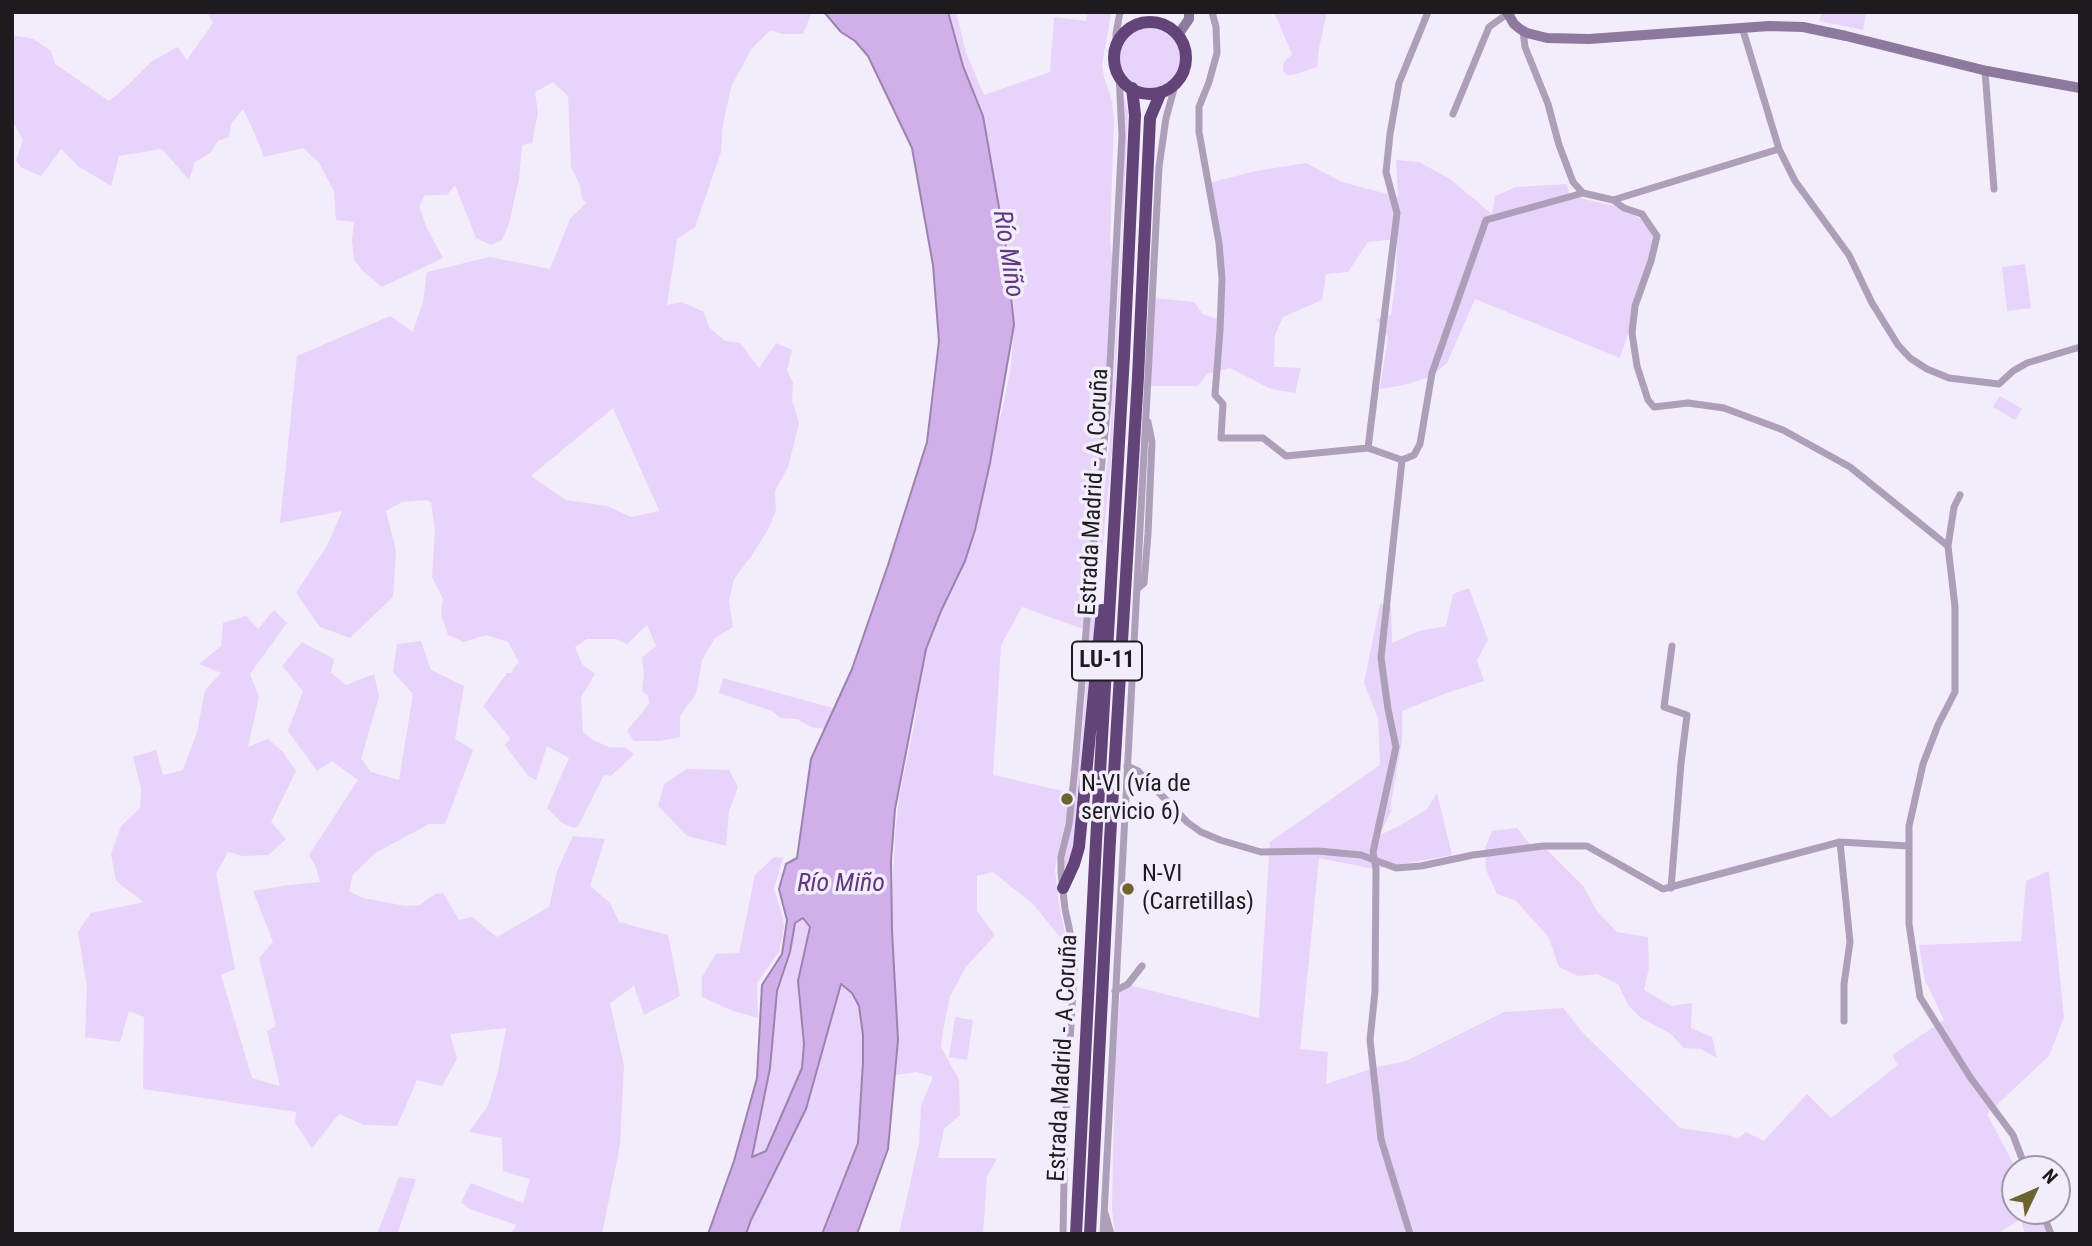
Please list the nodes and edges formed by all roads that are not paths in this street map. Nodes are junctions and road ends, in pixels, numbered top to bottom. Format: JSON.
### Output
{"nodes":[{"id":1,"x":1120,"y":12,"type":"edge"},
{"id":2,"x":1136,"y":12,"type":"edge"},
{"id":3,"x":1156,"y":12,"type":"edge"},
{"id":4,"x":1189,"y":12,"type":"edge"},
{"id":5,"x":1212,"y":12,"type":"edge"},
{"id":6,"x":1428,"y":12,"type":"edge"},
{"id":7,"x":1507,"y":13,"type":"edge"},
{"id":8,"x":1163,"y":24,"type":"junction"},
{"id":9,"x":1742,"y":27,"type":"junction"},
{"id":10,"x":1130,"y":28,"type":"junction"},
{"id":11,"x":1523,"y":32,"type":"junction"},
{"id":12,"x":1178,"y":35,"type":"junction"},
{"id":13,"x":1116,"y":46,"type":"junction"},
{"id":14,"x":1985,"y":71,"type":"junction"},
{"id":15,"x":1119,"y":74,"type":"junction"},
{"id":16,"x":1177,"y":82,"type":"junction"},
{"id":17,"x":1132,"y":88,"type":"junction"},
{"id":18,"x":2080,"y":88,"type":"edge"},
{"id":19,"x":1161,"y":92,"type":"junction"},
{"id":20,"x":1453,"y":114,"type":"dead end"},
{"id":21,"x":1779,"y":149,"type":"junction"},
{"id":22,"x":1994,"y":189,"type":"dead end"},
{"id":23,"x":1583,"y":193,"type":"junction"},
{"id":24,"x":1613,"y":200,"type":"junction"},
{"id":25,"x":2080,"y":347,"type":"edge"},
{"id":26,"x":1368,"y":448,"type":"junction"},
{"id":27,"x":1402,"y":460,"type":"junction"},
{"id":28,"x":1116,"y":488,"type":"junction"},
{"id":29,"x":1960,"y":495,"type":"dead end"},
{"id":30,"x":1948,"y":546,"type":"junction"},
{"id":31,"x":1672,"y":646,"type":"dead end"},
{"id":32,"x":1127,"y":766,"type":"junction"},
{"id":33,"x":1840,"y":842,"type":"junction"},
{"id":34,"x":1909,"y":846,"type":"junction"},
{"id":35,"x":1374,"y":860,"type":"junction"},
{"id":36,"x":1063,"y":888,"type":"junction"},
{"id":37,"x":1671,"y":888,"type":"junction"},
{"id":38,"x":1142,"y":966,"type":"dead end"},
{"id":39,"x":1115,"y":991,"type":"junction"},
{"id":40,"x":1844,"y":1021,"type":"dead end"},
{"id":41,"x":2021,"y":1155,"type":"edge"},
{"id":42,"x":1104,"y":1209,"type":"junction"},
{"id":43,"x":1063,"y":1234,"type":"edge"},
{"id":44,"x":1076,"y":1234,"type":"edge"},
{"id":45,"x":1090,"y":1234,"type":"edge"},
{"id":46,"x":1102,"y":1234,"type":"edge"},
{"id":47,"x":1111,"y":1234,"type":"edge"},
{"id":48,"x":1410,"y":1234,"type":"edge"}],
"edges":[{"from":1,"to":13,"type":"street"},
{"from":2,"to":10,"type":"highway"},
{"from":3,"to":8,"type":"highway"},
{"from":4,"to":12,"type":"street"},
{"from":5,"to":26,"type":"street"},
{"from":6,"to":26,"type":"street"},
{"from":7,"to":11,"type":"street"},
{"from":7,"to":20,"type":"street"},
{"from":8,"to":10,"type":"highway"},
{"from":8,"to":12,"type":"highway"},
{"from":9,"to":11,"type":"street"},
{"from":9,"to":14,"type":"street"},
{"from":9,"to":21,"type":"street"},
{"from":10,"to":13,"type":"highway"},
{"from":11,"to":23,"type":"street"},
{"from":12,"to":16,"type":"highway"},
{"from":13,"to":15,"type":"highway"},
{"from":14,"to":18,"type":"street"},
{"from":14,"to":22,"type":"street"},
{"from":15,"to":17,"type":"highway"},
{"from":15,"to":36,"type":"street"},
{"from":16,"to":19,"type":"highway"},
{"from":16,"to":32,"type":"street"},
{"from":17,"to":19,"type":"highway"},
{"from":17,"to":28,"type":"highway","name":"Estrada Madrid - A Coruña","number":"LU-11"},
{"from":19,"to":45,"type":"highway","name":"Estrada Madrid - A Coruña","number":"LU-11"},
{"from":21,"to":24,"type":"street"},
{"from":21,"to":25,"type":"street"},
{"from":23,"to":24,"type":"street"},
{"from":23,"to":27,"type":"street"},
{"from":24,"to":30,"type":"street"},
{"from":26,"to":27,"type":"street"},
{"from":27,"to":35,"type":"street"},
{"from":28,"to":36,"type":"highway"},
{"from":28,"to":44,"type":"highway","name":"Estrada Madrid - A Coruña","number":"LU-11"},
{"from":29,"to":30,"type":"street"},
{"from":30,"to":34,"type":"street"},
{"from":31,"to":37,"type":"street"},
{"from":32,"to":35,"type":"street"},
{"from":32,"to":39,"type":"street"},
{"from":33,"to":34,"type":"street"},
{"from":33,"to":37,"type":"street"},
{"from":33,"to":40,"type":"street"},
{"from":34,"to":41,"type":"street"},
{"from":35,"to":37,"type":"street"},
{"from":35,"to":48,"type":"street"},
{"from":36,"to":43,"type":"street"},
{"from":38,"to":39,"type":"street"},
{"from":39,"to":42,"type":"street"},
{"from":42,"to":46,"type":"street"},
{"from":42,"to":47,"type":"street"}]}
